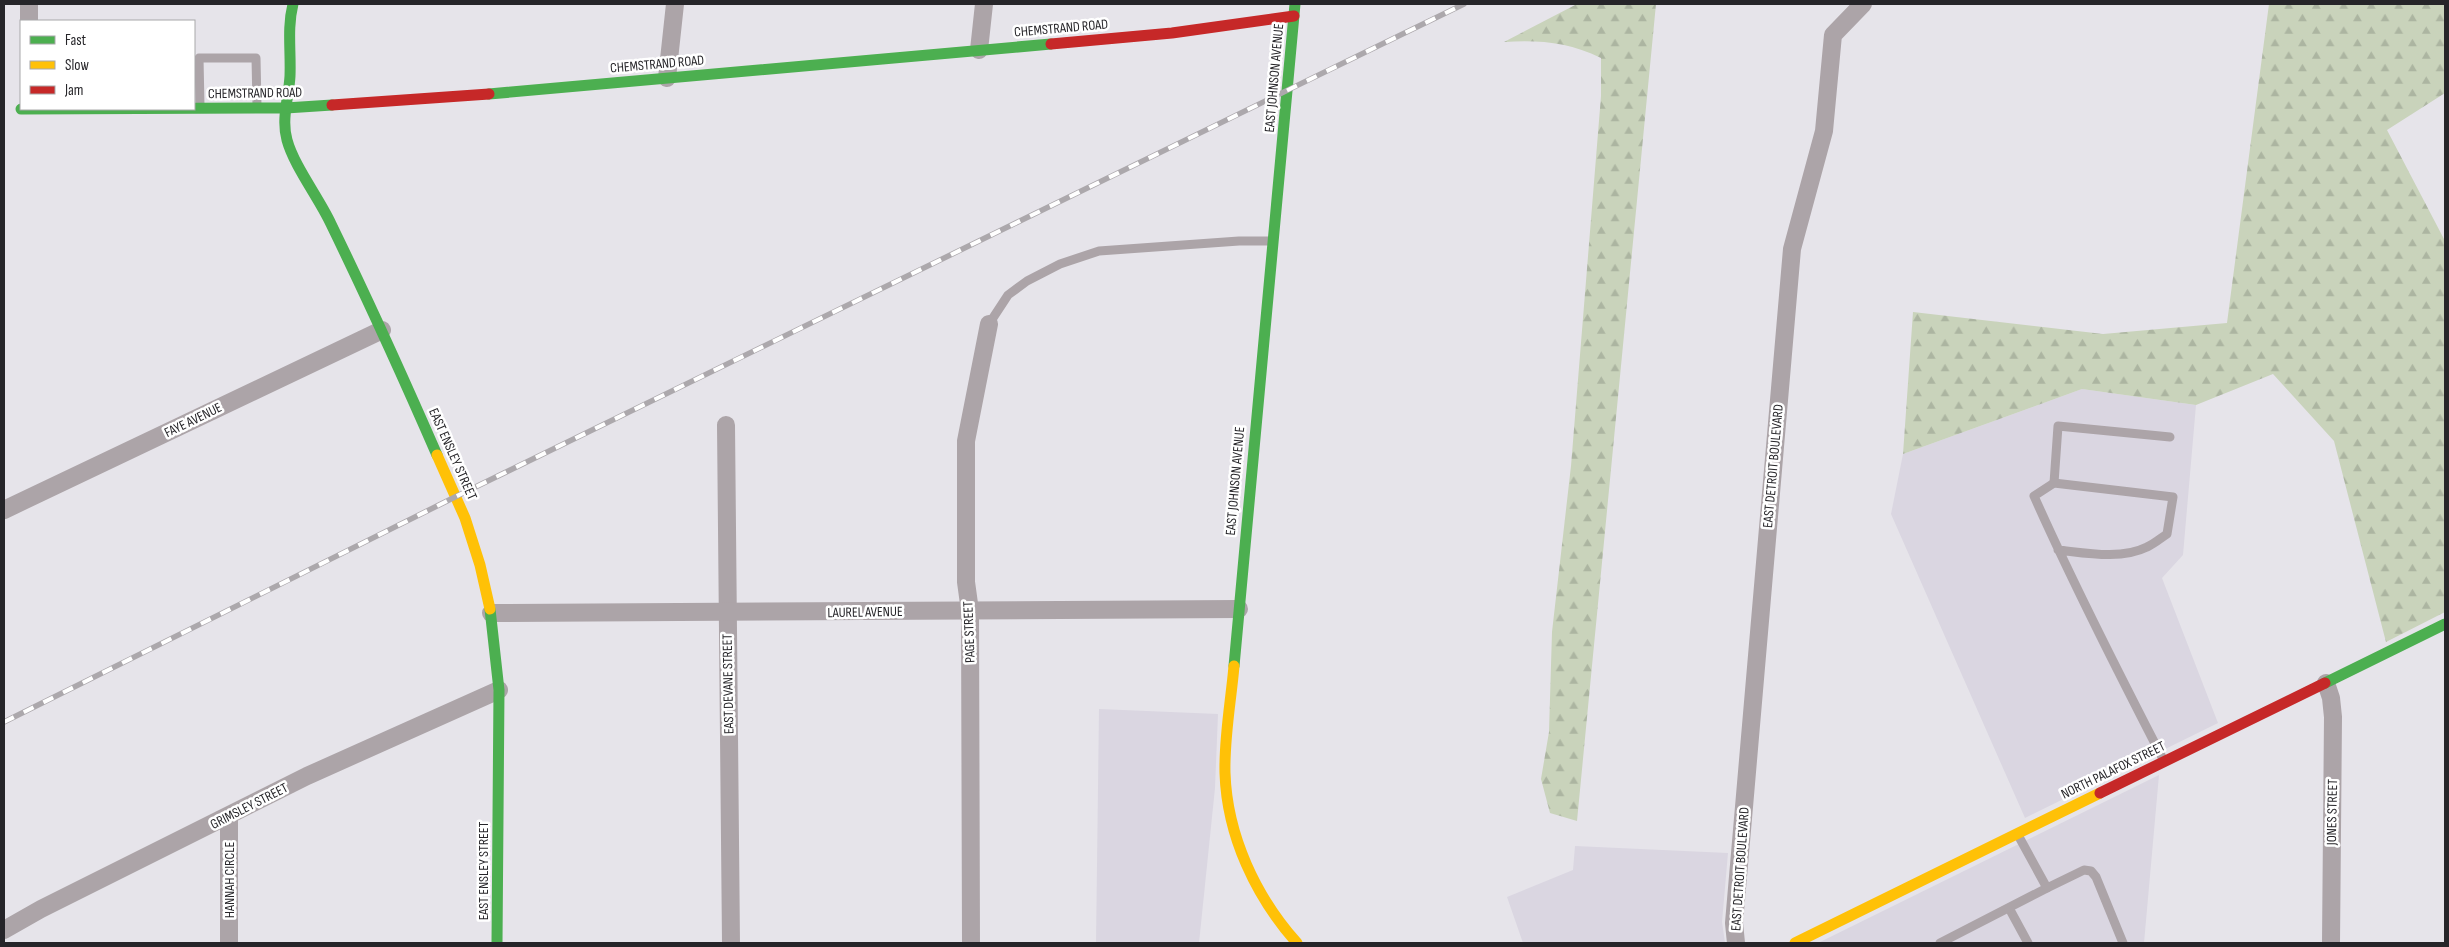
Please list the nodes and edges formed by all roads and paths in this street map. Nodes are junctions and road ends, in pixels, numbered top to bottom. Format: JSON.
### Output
{"nodes":[{"id":1,"x":29,"y":4,"type":"edge"},
{"id":2,"x":293,"y":4,"type":"edge"},
{"id":3,"x":675,"y":4,"type":"edge"},
{"id":4,"x":984,"y":4,"type":"edge"},
{"id":5,"x":1295,"y":4,"type":"edge"},
{"id":6,"x":1862,"y":4,"type":"edge"},
{"id":7,"x":1294,"y":16,"type":"junction"},
{"id":8,"x":29,"y":20,"type":"edge"},
{"id":9,"x":978,"y":50,"type":"junction"},
{"id":10,"x":667,"y":78,"type":"junction"},
{"id":11,"x":257,"y":108,"type":"junction"},
{"id":12,"x":286,"y":108,"type":"junction"},
{"id":13,"x":195,"y":109,"type":"edge"},
{"id":14,"x":200,"y":109,"type":"junction"},
{"id":15,"x":1272,"y":240,"type":"junction"},
{"id":16,"x":989,"y":324,"type":"joint"},
{"id":17,"x":382,"y":330,"type":"junction"},
{"id":18,"x":726,"y":425,"type":"dead end"},
{"id":19,"x":2170,"y":437,"type":"dead end"},
{"id":20,"x":2054,"y":483,"type":"junction"},
{"id":21,"x":4,"y":510,"type":"edge"},
{"id":22,"x":2058,"y":550,"type":"junction"},
{"id":23,"x":1239,"y":609,"type":"junction"},
{"id":24,"x":970,"y":611,"type":"junction"},
{"id":25,"x":491,"y":613,"type":"junction"},
{"id":26,"x":727,"y":614,"type":"junction"},
{"id":27,"x":2445,"y":624,"type":"edge"},
{"id":28,"x":2326,"y":683,"type":"junction"},
{"id":29,"x":499,"y":690,"type":"junction"},
{"id":30,"x":2164,"y":761,"type":"junction"},
{"id":31,"x":228,"y":816,"type":"junction"},
{"id":32,"x":2017,"y":833,"type":"junction"},
{"id":33,"x":2047,"y":888,"type":"junction"},
{"id":34,"x":2010,"y":908,"type":"junction"},
{"id":35,"x":4,"y":930,"type":"edge"},
{"id":36,"x":229,"y":943,"type":"edge"},
{"id":37,"x":497,"y":943,"type":"edge"},
{"id":38,"x":731,"y":943,"type":"edge"},
{"id":39,"x":971,"y":943,"type":"edge"},
{"id":40,"x":1296,"y":943,"type":"edge"},
{"id":41,"x":1736,"y":943,"type":"edge"},
{"id":42,"x":1795,"y":943,"type":"edge"},
{"id":43,"x":1940,"y":943,"type":"edge"},
{"id":44,"x":2028,"y":943,"type":"edge"},
{"id":45,"x":2123,"y":943,"type":"edge"},
{"id":46,"x":2331,"y":943,"type":"edge"}],
"edges":[{"from":1,"to":8,"type":"street"},
{"from":2,"to":12,"type":"street","name":"EAST ENSLEY STREET"},
{"from":3,"to":10,"type":"street"},
{"from":4,"to":9,"type":"street"},
{"from":5,"to":7,"type":"street","name":"EAST JOHNSON AVENUE"},
{"from":6,"to":41,"type":"street","name":"EAST DETROIT BOULEVARD"},
{"from":7,"to":9,"type":"street","name":"CHEMSTRAND ROAD"},
{"from":7,"to":15,"type":"street","name":"EAST JOHNSON AVENUE"},
{"from":9,"to":10,"type":"street","name":"CHEMSTRAND ROAD"},
{"from":10,"to":12,"type":"street","name":"CHEMSTRAND ROAD"},
{"from":11,"to":12,"type":"street","name":"CHEMSTRAND ROAD"},
{"from":11,"to":14,"type":"street","name":"CHEMSTRAND ROAD"},
{"from":11,"to":14,"type":"lane"},
{"from":12,"to":17,"type":"street","name":"EAST ENSLEY STREET"},
{"from":13,"to":14,"type":"street","name":"CHEMSTRAND ROAD"},
{"from":15,"to":16,"type":"lane"},
{"from":15,"to":23,"type":"street","name":"EAST JOHNSON AVENUE"},
{"from":16,"to":24,"type":"street","name":"PAGE STREET"},
{"from":17,"to":21,"type":"street","name":"FAYE AVENUE"},
{"from":17,"to":25,"type":"street","name":"EAST ENSLEY STREET"},
{"from":18,"to":26,"type":"street","name":"EAST DEVANE STREET"},
{"from":19,"to":20,"type":"lane"},
{"from":20,"to":22,"type":"lane"},
{"from":20,"to":22,"type":"lane"},
{"from":22,"to":30,"type":"lane"},
{"from":23,"to":24,"type":"street","name":"LAUREL AVENUE"},
{"from":23,"to":40,"type":"street","name":"EAST JOHNSON AVENUE"},
{"from":24,"to":26,"type":"street","name":"LAUREL AVENUE"},
{"from":24,"to":39,"type":"street","name":"PAGE STREET"},
{"from":25,"to":26,"type":"street","name":"LAUREL AVENUE"},
{"from":25,"to":29,"type":"street","name":"EAST ENSLEY STREET"},
{"from":26,"to":38,"type":"street","name":"EAST DEVANE STREET"},
{"from":27,"to":28,"type":"street","name":"NORTH PALAFOX STREET"},
{"from":28,"to":30,"type":"street","name":"NORTH PALAFOX STREET"},
{"from":28,"to":46,"type":"street","name":"JONES STREET"},
{"from":29,"to":31,"type":"street","name":"GRIMSLEY STREET"},
{"from":29,"to":37,"type":"street","name":"EAST ENSLEY STREET"},
{"from":30,"to":32,"type":"street","name":"NORTH PALAFOX STREET"},
{"from":31,"to":35,"type":"street","name":"GRIMSLEY STREET"},
{"from":31,"to":36,"type":"street","name":"HANNAH CIRCLE"},
{"from":32,"to":33,"type":"lane"},
{"from":32,"to":42,"type":"street","name":"NORTH PALAFOX STREET"},
{"from":33,"to":34,"type":"lane"},
{"from":33,"to":45,"type":"lane"},
{"from":34,"to":43,"type":"lane"},
{"from":34,"to":44,"type":"lane"}]}
